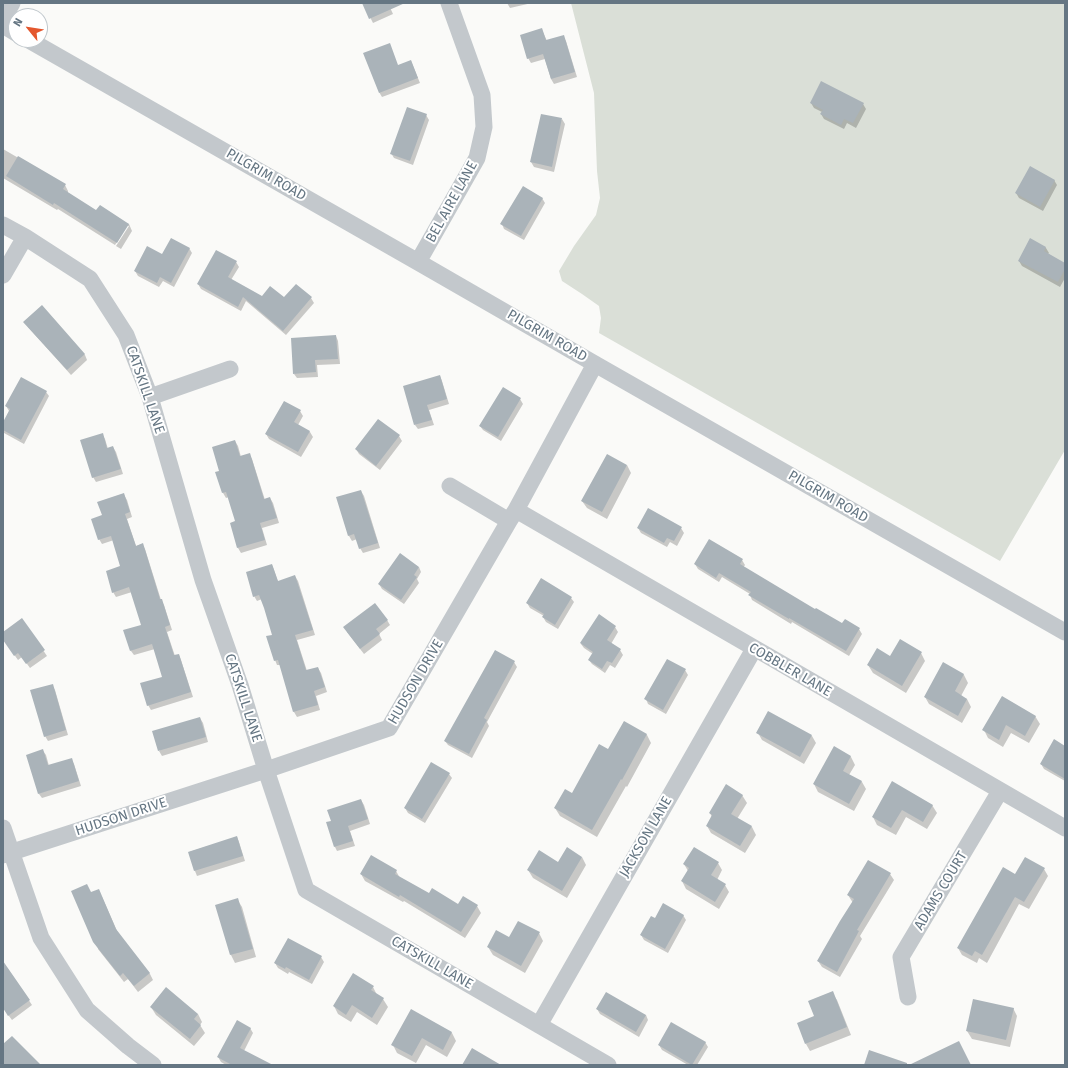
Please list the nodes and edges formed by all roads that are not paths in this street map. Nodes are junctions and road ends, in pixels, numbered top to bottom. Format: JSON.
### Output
{"nodes":[{"id":1,"x":12,"y":3,"type":"edge"},
{"id":2,"x":449,"y":3,"type":"edge"},
{"id":3,"x":3,"y":19,"type":"edge"},
{"id":4,"x":43,"y":48,"type":"edge"},
{"id":5,"x":3,"y":225,"type":"edge"},
{"id":6,"x":25,"y":237,"type":"junction"},
{"id":7,"x":418,"y":262,"type":"junction"},
{"id":8,"x":3,"y":275,"type":"edge"},
{"id":9,"x":594,"y":364,"type":"junction"},
{"id":10,"x":230,"y":369,"type":"dead end"},
{"id":11,"x":150,"y":397,"type":"junction"},
{"id":12,"x":450,"y":486,"type":"dead end"},
{"id":13,"x":513,"y":516,"type":"junction"},
{"id":14,"x":1065,"y":632,"type":"edge"},
{"id":15,"x":754,"y":649,"type":"junction"},
{"id":16,"x":266,"y":770,"type":"junction"},
{"id":17,"x":1000,"y":791,"type":"junction"},
{"id":18,"x":3,"y":828,"type":"edge"},
{"id":19,"x":1065,"y":828,"type":"edge"},
{"id":20,"x":7,"y":854,"type":"edge"},
{"id":21,"x":908,"y":996,"type":"dead end"},
{"id":22,"x":539,"y":1025,"type":"junction"},
{"id":23,"x":153,"y":1065,"type":"edge"},
{"id":24,"x":608,"y":1065,"type":"edge"}],
"edges":[{"from":1,"to":3,"type":"street"},
{"from":2,"to":7,"type":"street","name":"BEL AIRE LANE"},
{"from":4,"to":7,"type":"street","name":"PILGRIM ROAD"},
{"from":5,"to":6,"type":"street","name":"CATSKILL LANE"},
{"from":6,"to":8,"type":"street"},
{"from":6,"to":11,"type":"street","name":"CATSKILL LANE"},
{"from":7,"to":9,"type":"street","name":"PILGRIM ROAD"},
{"from":9,"to":13,"type":"street","name":"HUDSON DRIVE"},
{"from":9,"to":14,"type":"street","name":"PILGRIM ROAD"},
{"from":10,"to":11,"type":"street"},
{"from":11,"to":16,"type":"street","name":"CATSKILL LANE"},
{"from":12,"to":13,"type":"street","name":"COBBLER LANE"},
{"from":13,"to":15,"type":"street","name":"COBBLER LANE"},
{"from":13,"to":16,"type":"street","name":"HUDSON DRIVE"},
{"from":15,"to":17,"type":"street","name":"COBBLER LANE"},
{"from":15,"to":22,"type":"street","name":"JACKSON LANE"},
{"from":16,"to":20,"type":"street","name":"HUDSON DRIVE"},
{"from":16,"to":22,"type":"street","name":"CATSKILL LANE"},
{"from":17,"to":19,"type":"street","name":"COBBLER LANE"},
{"from":17,"to":21,"type":"street","name":"ADAMS COURT"},
{"from":18,"to":20,"type":"street"},
{"from":20,"to":23,"type":"street"},
{"from":22,"to":24,"type":"street","name":"CATSKILL LANE"}]}
